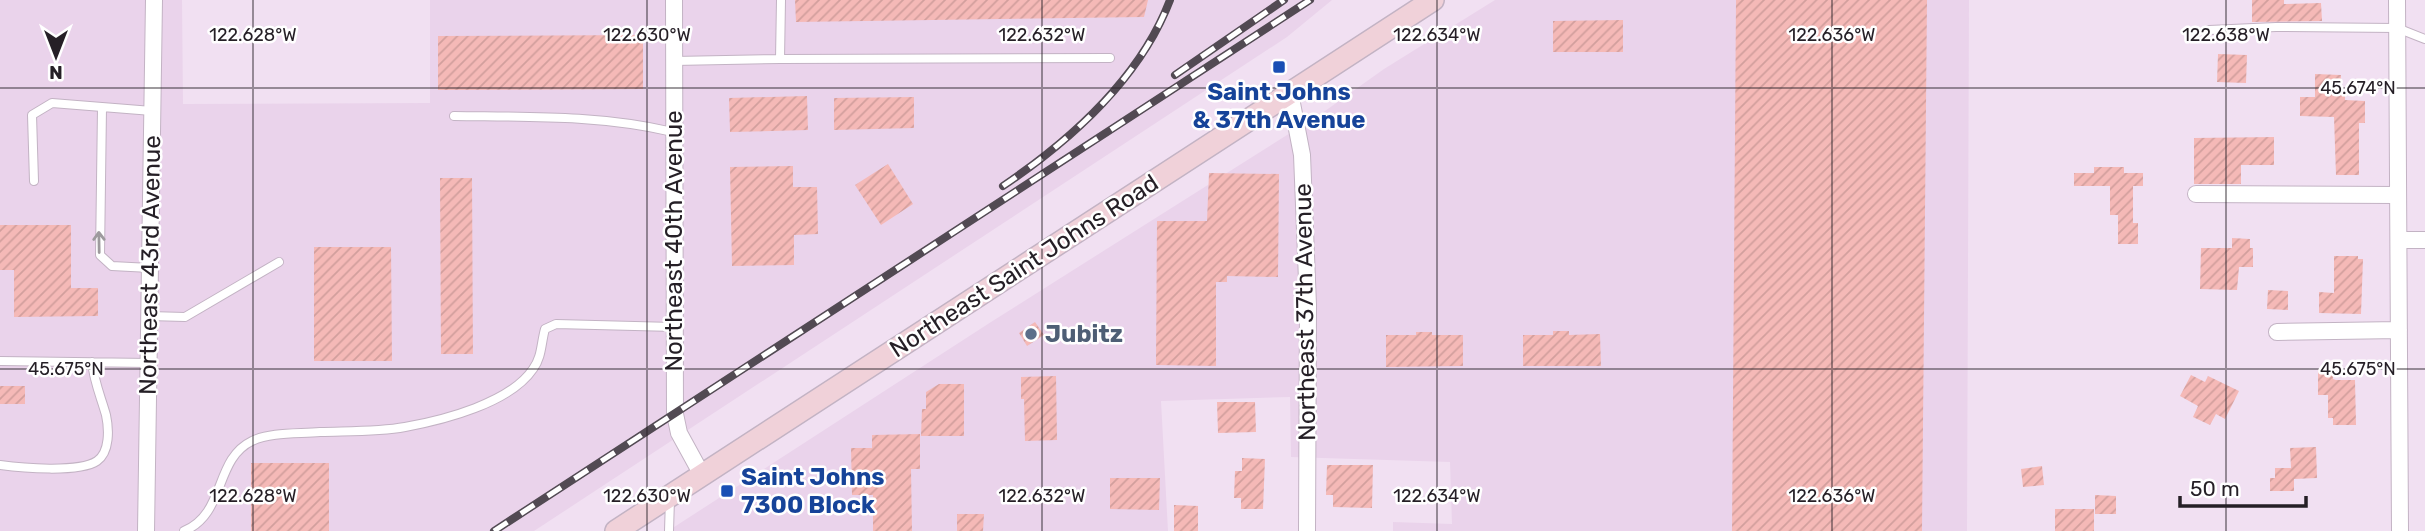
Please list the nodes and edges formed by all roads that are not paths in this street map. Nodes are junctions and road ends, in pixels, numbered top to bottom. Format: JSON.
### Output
{"nodes":[{"id":1,"x":154,"y":0,"type":"edge"},
{"id":2,"x":674,"y":0,"type":"edge"},
{"id":3,"x":781,"y":0,"type":"edge"},
{"id":4,"x":1433,"y":0,"type":"edge"},
{"id":5,"x":2397,"y":0,"type":"edge"},
{"id":6,"x":2397,"y":28,"type":"junction"},
{"id":7,"x":2209,"y":30,"type":"dead end"},
{"id":8,"x":2425,"y":39,"type":"edge"},
{"id":9,"x":1110,"y":58,"type":"dead end"},
{"id":10,"x":780,"y":60,"type":"junction"},
{"id":11,"x":674,"y":61,"type":"junction"},
{"id":12,"x":1290,"y":93,"type":"junction"},
{"id":13,"x":102,"y":108,"type":"junction"},
{"id":14,"x":152,"y":111,"type":"junction"},
{"id":15,"x":454,"y":116,"type":"dead end"},
{"id":16,"x":673,"y":132,"type":"junction"},
{"id":17,"x":34,"y":181,"type":"dead end"},
{"id":18,"x":2196,"y":194,"type":"dead end"},
{"id":19,"x":2397,"y":195,"type":"junction"},
{"id":20,"x":2400,"y":240,"type":"junction"},
{"id":21,"x":2425,"y":240,"type":"edge"},
{"id":22,"x":279,"y":262,"type":"dead end"},
{"id":23,"x":150,"y":268,"type":"junction"},
{"id":24,"x":149,"y":316,"type":"junction"},
{"id":25,"x":674,"y":327,"type":"junction"},
{"id":26,"x":2399,"y":330,"type":"junction"},
{"id":27,"x":2277,"y":332,"type":"dead end"},
{"id":28,"x":0,"y":361,"type":"edge"},
{"id":29,"x":92,"y":362,"type":"junction"},
{"id":30,"x":149,"y":363,"type":"junction"},
{"id":31,"x":0,"y":465,"type":"edge"},
{"id":32,"x":702,"y":475,"type":"junction"},
{"id":33,"x":670,"y":495,"type":"junction"},
{"id":34,"x":146,"y":531,"type":"edge"},
{"id":35,"x":184,"y":531,"type":"edge"},
{"id":36,"x":615,"y":531,"type":"edge"},
{"id":37,"x":668,"y":531,"type":"edge"},
{"id":38,"x":1307,"y":531,"type":"edge"},
{"id":39,"x":2400,"y":531,"type":"edge"}],
"edges":[{"from":1,"to":14,"type":"street","name":"Northeast 43rd Avenue"},
{"from":2,"to":11,"type":"street","name":"Northeast 40th Avenue"},
{"from":3,"to":10,"type":"lane"},
{"from":4,"to":12,"type":"main road","name":"Northeast Saint Johns Road"},
{"from":5,"to":6,"type":"street"},
{"from":6,"to":7,"type":"lane"},
{"from":6,"to":8,"type":"lane"},
{"from":6,"to":19,"type":"street"},
{"from":9,"to":10,"type":"lane"},
{"from":10,"to":11,"type":"lane"},
{"from":11,"to":16,"type":"street","name":"Northeast 40th Avenue"},
{"from":12,"to":32,"type":"main road","name":"Northeast Saint Johns Road"},
{"from":12,"to":38,"type":"street","name":"Northeast 37th Avenue"},
{"from":13,"to":14,"type":"lane"},
{"from":13,"to":17,"type":"lane"},
{"from":23,"to":13,"type":"lane","one_way":true},
{"from":14,"to":23,"type":"street","name":"Northeast 43rd Avenue"},
{"from":15,"to":16,"type":"lane"},
{"from":16,"to":25,"type":"street","name":"Northeast 40th Avenue"},
{"from":18,"to":19,"type":"street"},
{"from":19,"to":20,"type":"street"},
{"from":20,"to":21,"type":"street"},
{"from":20,"to":26,"type":"street"},
{"from":22,"to":24,"type":"lane"},
{"from":23,"to":24,"type":"street","name":"Northeast 43rd Avenue"},
{"from":24,"to":30,"type":"street","name":"Northeast 43rd Avenue"},
{"from":25,"to":32,"type":"street","name":"Northeast 40th Avenue"},
{"from":25,"to":35,"type":"lane"},
{"from":26,"to":27,"type":"street"},
{"from":26,"to":39,"type":"street"},
{"from":28,"to":29,"type":"lane"},
{"from":29,"to":30,"type":"lane"},
{"from":29,"to":31,"type":"lane"},
{"from":30,"to":34,"type":"street","name":"Northeast 43rd Avenue"},
{"from":32,"to":33,"type":"main road","name":"Northeast Saint Johns Road"},
{"from":33,"to":36,"type":"main road","name":"Northeast Saint Johns Road"},
{"from":33,"to":37,"type":"lane"}]}
